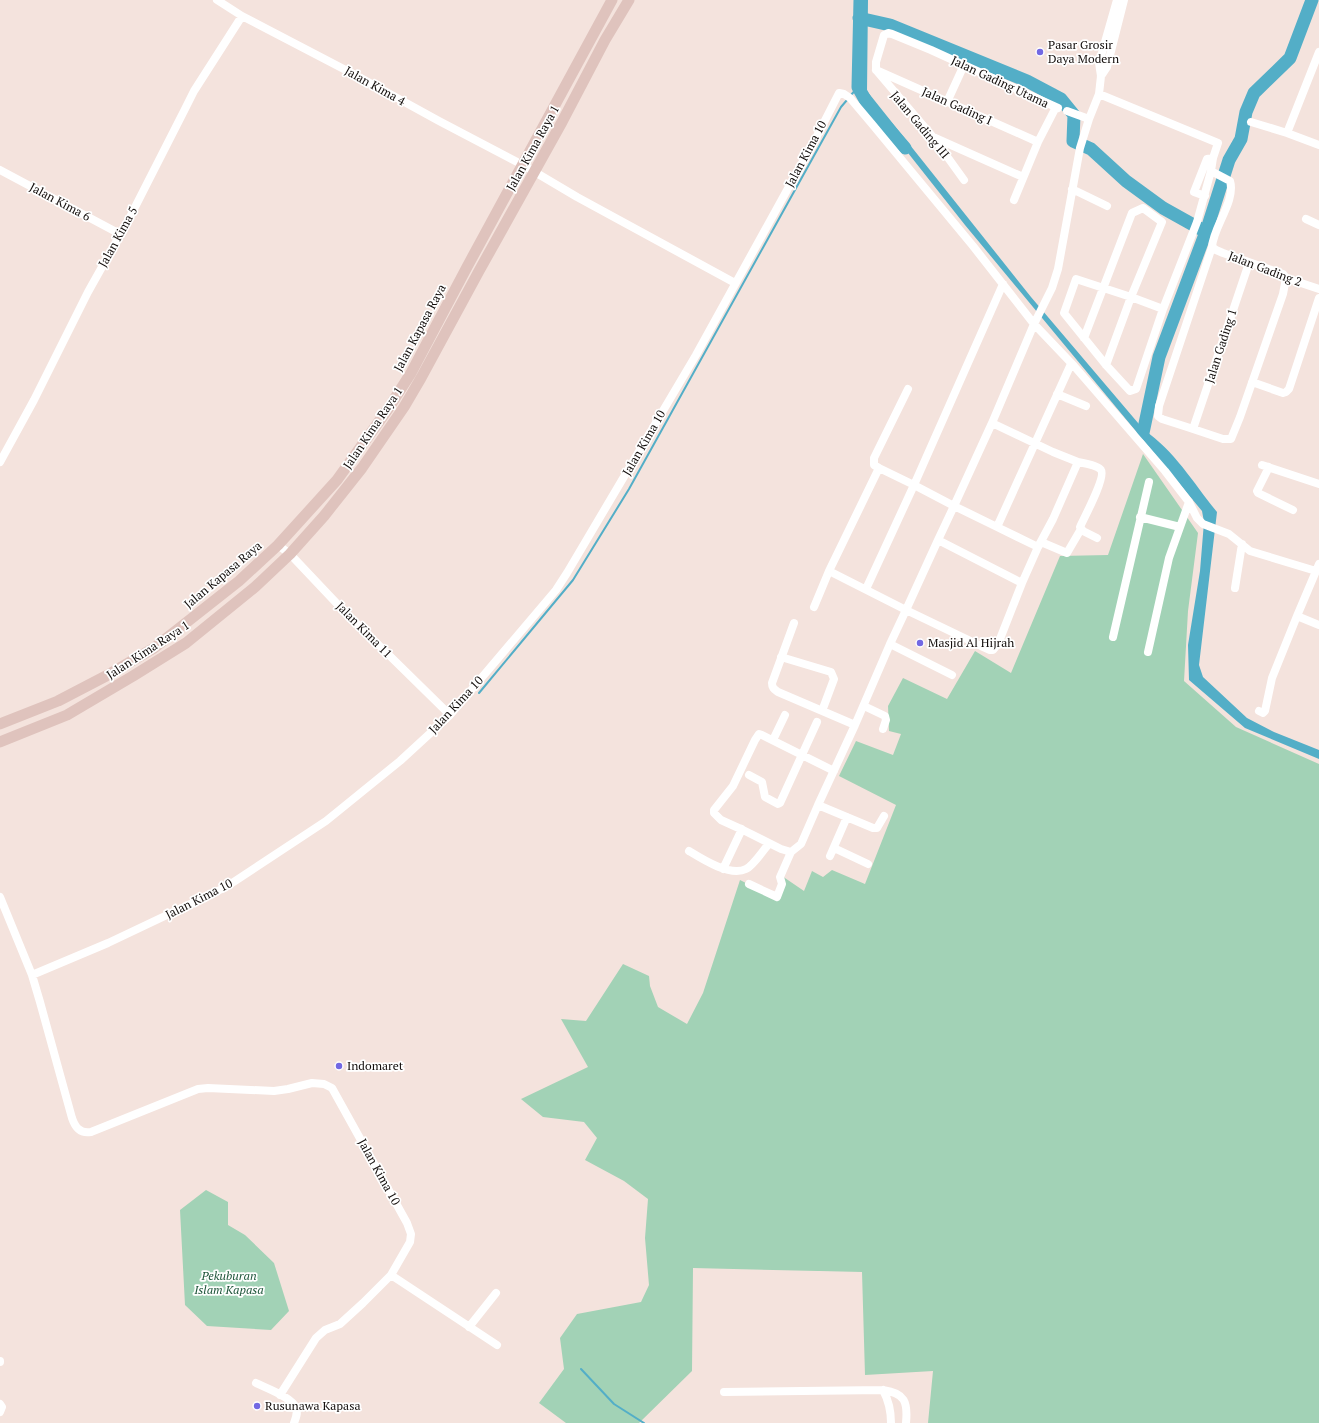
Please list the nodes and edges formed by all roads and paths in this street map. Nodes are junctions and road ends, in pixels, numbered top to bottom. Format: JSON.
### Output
{"nodes":[{"id":1,"x":217,"y":0,"type":"edge"},
{"id":2,"x":612,"y":0,"type":"edge"},
{"id":3,"x":629,"y":0,"type":"edge"},
{"id":4,"x":1117,"y":0,"type":"edge"},
{"id":5,"x":1124,"y":0,"type":"edge"},
{"id":6,"x":242,"y":16,"type":"junction"},
{"id":7,"x":1319,"y":52,"type":"edge"},
{"id":8,"x":964,"y":65,"type":"junction"},
{"id":9,"x":876,"y":70,"type":"junction"},
{"id":10,"x":1101,"y":76,"type":"junction"},
{"id":11,"x":1099,"y":94,"type":"junction"},
{"id":12,"x":947,"y":102,"type":"junction"},
{"id":13,"x":1067,"y":111,"type":"dead end"},
{"id":14,"x":1089,"y":118,"type":"junction"},
{"id":15,"x":1251,"y":122,"type":"dead end"},
{"id":16,"x":1287,"y":133,"type":"junction"},
{"id":17,"x":933,"y":137,"type":"junction"},
{"id":18,"x":1038,"y":142,"type":"junction"},
{"id":19,"x":1319,"y":145,"type":"edge"},
{"id":20,"x":1213,"y":158,"type":"junction"},
{"id":21,"x":523,"y":165,"type":"junction"},
{"id":22,"x":0,"y":170,"type":"edge"},
{"id":23,"x":534,"y":172,"type":"junction"},
{"id":24,"x":1214,"y":172,"type":"junction"},
{"id":25,"x":1023,"y":177,"type":"junction"},
{"id":26,"x":964,"y":180,"type":"dead end"},
{"id":27,"x":1072,"y":189,"type":"junction"},
{"id":28,"x":1205,"y":196,"type":"junction"},
{"id":29,"x":1014,"y":200,"type":"dead end"},
{"id":30,"x":1107,"y":206,"type":"dead end"},
{"id":31,"x":1306,"y":219,"type":"dead end"},
{"id":32,"x":1319,"y":225,"type":"edge"},
{"id":33,"x":120,"y":234,"type":"junction"},
{"id":34,"x":1212,"y":247,"type":"junction"},
{"id":35,"x":1249,"y":262,"type":"junction"},
{"id":36,"x":1286,"y":278,"type":"junction"},
{"id":37,"x":735,"y":283,"type":"junction"},
{"id":38,"x":1003,"y":284,"type":"junction"},
{"id":39,"x":1103,"y":288,"type":"junction"},
{"id":40,"x":1319,"y":289,"type":"edge"},
{"id":41,"x":1131,"y":297,"type":"junction"},
{"id":42,"x":1319,"y":298,"type":"edge"},
{"id":43,"x":1163,"y":309,"type":"junction"},
{"id":44,"x":1036,"y":320,"type":"junction"},
{"id":45,"x":1084,"y":338,"type":"junction"},
{"id":46,"x":1071,"y":364,"type":"junction"},
{"id":47,"x":1106,"y":365,"type":"junction"},
{"id":48,"x":1252,"y":382,"type":"junction"},
{"id":49,"x":908,"y":389,"type":"dead end"},
{"id":50,"x":1057,"y":394,"type":"junction"},
{"id":51,"x":1086,"y":406,"type":"dead end"},
{"id":52,"x":992,"y":423,"type":"junction"},
{"id":53,"x":1193,"y":429,"type":"junction"},
{"id":54,"x":1035,"y":444,"type":"junction"},
{"id":55,"x":0,"y":462,"type":"edge"},
{"id":56,"x":1078,"y":462,"type":"junction"},
{"id":57,"x":879,"y":468,"type":"junction"},
{"id":58,"x":1149,"y":482,"type":"dead end"},
{"id":59,"x":1319,"y":484,"type":"edge"},
{"id":60,"x":914,"y":485,"type":"junction"},
{"id":61,"x":1189,"y":502,"type":"junction"},
{"id":62,"x":954,"y":506,"type":"junction"},
{"id":63,"x":1293,"y":510,"type":"dead end"},
{"id":64,"x":1140,"y":518,"type":"junction"},
{"id":65,"x":997,"y":526,"type":"junction"},
{"id":66,"x":1180,"y":528,"type":"junction"},
{"id":67,"x":1081,"y":529,"type":"junction"},
{"id":68,"x":1097,"y":538,"type":"dead end"},
{"id":69,"x":938,"y":540,"type":"junction"},
{"id":70,"x":1039,"y":544,"type":"junction"},
{"id":71,"x":1242,"y":544,"type":"junction"},
{"id":72,"x":278,"y":545,"type":"junction"},
{"id":73,"x":290,"y":554,"type":"junction"},
{"id":74,"x":1318,"y":568,"type":"edge"},
{"id":75,"x":829,"y":571,"type":"junction"},
{"id":76,"x":1022,"y":583,"type":"junction"},
{"id":77,"x":1235,"y":588,"type":"dead end"},
{"id":78,"x":866,"y":589,"type":"junction"},
{"id":79,"x":814,"y":607,"type":"dead end"},
{"id":80,"x":906,"y":610,"type":"junction"},
{"id":81,"x":1297,"y":616,"type":"junction"},
{"id":82,"x":794,"y":623,"type":"dead end"},
{"id":83,"x":1319,"y":625,"type":"edge"},
{"id":84,"x":1113,"y":637,"type":"dead end"},
{"id":85,"x":890,"y":644,"type":"junction"},
{"id":86,"x":1148,"y":652,"type":"dead end"},
{"id":87,"x":781,"y":657,"type":"junction"},
{"id":88,"x":952,"y":675,"type":"dead end"},
{"id":89,"x":864,"y":706,"type":"junction"},
{"id":90,"x":822,"y":711,"type":"junction"},
{"id":91,"x":1259,"y":711,"type":"dead end"},
{"id":92,"x":450,"y":715,"type":"junction"},
{"id":93,"x":785,"y":715,"type":"dead end"},
{"id":94,"x":817,"y":722,"type":"dead end"},
{"id":95,"x":0,"y":724,"type":"edge"},
{"id":96,"x":855,"y":725,"type":"junction"},
{"id":97,"x":884,"y":730,"type":"dead end"},
{"id":98,"x":772,"y":740,"type":"junction"},
{"id":99,"x":0,"y":742,"type":"edge"},
{"id":100,"x":802,"y":755,"type":"junction"},
{"id":101,"x":834,"y":771,"type":"junction"},
{"id":102,"x":749,"y":775,"type":"dead end"},
{"id":103,"x":818,"y":805,"type":"junction"},
{"id":104,"x":884,"y":816,"type":"dead end"},
{"id":105,"x":847,"y":817,"type":"junction"},
{"id":106,"x":742,"y":829,"type":"junction"},
{"id":107,"x":769,"y":844,"type":"junction"},
{"id":108,"x":834,"y":848,"type":"junction"},
{"id":109,"x":689,"y":851,"type":"dead end"},
{"id":110,"x":791,"y":852,"type":"junction"},
{"id":111,"x":830,"y":856,"type":"dead end"},
{"id":112,"x":868,"y":864,"type":"dead end"},
{"id":113,"x":723,"y":869,"type":"junction"},
{"id":114,"x":749,"y":884,"type":"dead end"},
{"id":115,"x":0,"y":896,"type":"edge"},
{"id":116,"x":32,"y":975,"type":"junction"},
{"id":117,"x":391,"y":1275,"type":"junction"},
{"id":118,"x":496,"y":1293,"type":"dead end"},
{"id":119,"x":469,"y":1327,"type":"junction"},
{"id":120,"x":497,"y":1345,"type":"dead end"},
{"id":121,"x":256,"y":1383,"type":"dead end"},
{"id":122,"x":883,"y":1390,"type":"junction"},
{"id":123,"x":724,"y":1392,"type":"dead end"},
{"id":124,"x":280,"y":1395,"type":"junction"},
{"id":125,"x":0,"y":1404,"type":"edge"},
{"id":126,"x":0,"y":1412,"type":"edge"},
{"id":127,"x":294,"y":1423,"type":"edge"},
{"id":128,"x":891,"y":1423,"type":"edge"},
{"id":129,"x":906,"y":1423,"type":"edge"}],
"edges":[{"from":1,"to":6,"type":"street","name":"Jalan Kima 4"},
{"from":2,"to":21,"type":"main road","name":"Jalan Kapasa Raya"},
{"from":3,"to":23,"type":"main road","name":"Jalan Kima Raya 1"},
{"from":4,"to":10,"type":"street"},
{"from":5,"to":10,"type":"street"},
{"from":6,"to":21,"type":"street","name":"Jalan Kima 4"},
{"from":6,"to":33,"type":"street","name":"Jalan Kima 5"},
{"from":7,"to":16,"type":"street"},
{"from":8,"to":9,"type":"street","name":"Jalan Gading Utama"},
{"from":8,"to":12,"type":"street"},
{"from":8,"to":18,"type":"street","name":"Jalan Gading Utama"},
{"from":9,"to":12,"type":"street","name":"Jalan Gading I"},
{"from":9,"to":17,"type":"street","name":"Jalan Gading III"},
{"from":10,"to":11,"type":"street"},
{"from":11,"to":14,"type":"street"},
{"from":11,"to":20,"type":"street"},
{"from":12,"to":18,"type":"street","name":"Jalan Gading I"},
{"from":13,"to":14,"type":"street"},
{"from":14,"to":27,"type":"street"},
{"from":15,"to":16,"type":"street"},
{"from":16,"to":19,"type":"street"},
{"from":17,"to":25,"type":"street"},
{"from":17,"to":26,"type":"street","name":"Jalan Gading III"},
{"from":18,"to":25,"type":"street","name":"Jalan Gading Utama"},
{"from":20,"to":24,"type":"street"},
{"from":20,"to":28,"type":"street"},
{"from":21,"to":23,"type":"street","name":"Jalan Kima 4"},
{"from":21,"to":72,"type":"main road","name":"Jalan Kapasa Raya"},
{"from":22,"to":33,"type":"street","name":"Jalan Kima 6"},
{"from":23,"to":37,"type":"street"},
{"from":23,"to":73,"type":"main road","name":"Jalan Kima Raya 1"},
{"from":24,"to":28,"type":"street"},
{"from":24,"to":34,"type":"street"},
{"from":25,"to":29,"type":"street","name":"Jalan Gading Utama"},
{"from":27,"to":30,"type":"street"},
{"from":27,"to":44,"type":"street"},
{"from":28,"to":43,"type":"street"},
{"from":31,"to":32,"type":"street"},
{"from":33,"to":55,"type":"street","name":"Jalan Kima 5"},
{"from":34,"to":35,"type":"street","name":"Jalan Gading 2"},
{"from":34,"to":53,"type":"street"},
{"from":35,"to":36,"type":"street","name":"Jalan Gading 2"},
{"from":35,"to":53,"type":"street","name":"Jalan Gading 1"},
{"from":36,"to":40,"type":"street","name":"Jalan Gading 2"},
{"from":36,"to":48,"type":"street"},
{"from":37,"to":38,"type":"street","name":"Jalan Kima 10"},
{"from":37,"to":92,"type":"street","name":"Jalan Kima 10"},
{"from":38,"to":44,"type":"street"},
{"from":38,"to":60,"type":"street"},
{"from":39,"to":41,"type":"street"},
{"from":39,"to":41,"type":"street"},
{"from":39,"to":45,"type":"street"},
{"from":39,"to":45,"type":"street"},
{"from":41,"to":43,"type":"street"},
{"from":41,"to":47,"type":"street"},
{"from":42,"to":48,"type":"street"},
{"from":43,"to":47,"type":"street"},
{"from":44,"to":46,"type":"street"},
{"from":44,"to":52,"type":"street"},
{"from":45,"to":47,"type":"street"},
{"from":46,"to":50,"type":"street"},
{"from":46,"to":61,"type":"street"},
{"from":48,"to":53,"type":"street"},
{"from":49,"to":57,"type":"street"},
{"from":50,"to":51,"type":"street"},
{"from":50,"to":54,"type":"street"},
{"from":52,"to":54,"type":"street"},
{"from":52,"to":62,"type":"street"},
{"from":54,"to":56,"type":"street"},
{"from":54,"to":65,"type":"street"},
{"from":56,"to":67,"type":"street"},
{"from":56,"to":70,"type":"street"},
{"from":57,"to":60,"type":"street"},
{"from":57,"to":75,"type":"street"},
{"from":58,"to":64,"type":"street"},
{"from":59,"to":63,"type":"street"},
{"from":60,"to":62,"type":"street"},
{"from":60,"to":78,"type":"street"},
{"from":61,"to":66,"type":"street"},
{"from":61,"to":71,"type":"street"},
{"from":62,"to":65,"type":"street"},
{"from":62,"to":69,"type":"street"},
{"from":64,"to":66,"type":"street"},
{"from":64,"to":84,"type":"street"},
{"from":65,"to":70,"type":"street"},
{"from":66,"to":86,"type":"street"},
{"from":67,"to":68,"type":"street"},
{"from":67,"to":70,"type":"street"},
{"from":69,"to":76,"type":"street"},
{"from":69,"to":80,"type":"street"},
{"from":70,"to":76,"type":"street"},
{"from":71,"to":74,"type":"street"},
{"from":71,"to":77,"type":"street"},
{"from":72,"to":73,"type":"street","name":"Jalan Kima 11"},
{"from":72,"to":95,"type":"main road","name":"Jalan Kapasa Raya"},
{"from":73,"to":92,"type":"street","name":"Jalan Kima 11"},
{"from":73,"to":99,"type":"main road","name":"Jalan Kima Raya 1"},
{"from":74,"to":81,"type":"street"},
{"from":75,"to":78,"type":"street"},
{"from":75,"to":79,"type":"street"},
{"from":76,"to":80,"type":"street"},
{"from":78,"to":80,"type":"street"},
{"from":80,"to":85,"type":"street"},
{"from":81,"to":83,"type":"street"},
{"from":81,"to":91,"type":"street"},
{"from":82,"to":87,"type":"street"},
{"from":85,"to":88,"type":"street"},
{"from":85,"to":89,"type":"street"},
{"from":87,"to":90,"type":"street"},
{"from":87,"to":90,"type":"street"},
{"from":89,"to":96,"type":"street"},
{"from":89,"to":97,"type":"street"},
{"from":90,"to":96,"type":"street"},
{"from":92,"to":116,"type":"street","name":"Jalan Kima 10"},
{"from":93,"to":98,"type":"street"},
{"from":94,"to":100,"type":"street"},
{"from":96,"to":101,"type":"street"},
{"from":98,"to":100,"type":"street"},
{"from":98,"to":106,"type":"street"},
{"from":100,"to":101,"type":"street"},
{"from":100,"to":102,"type":"street"},
{"from":101,"to":103,"type":"street"},
{"from":103,"to":105,"type":"street"},
{"from":103,"to":110,"type":"street"},
{"from":104,"to":105,"type":"street"},
{"from":105,"to":108,"type":"street"},
{"from":106,"to":107,"type":"street"},
{"from":106,"to":113,"type":"street"},
{"from":107,"to":110,"type":"street"},
{"from":107,"to":113,"type":"street"},
{"from":108,"to":111,"type":"street"},
{"from":108,"to":112,"type":"street"},
{"from":109,"to":113,"type":"street"},
{"from":110,"to":114,"type":"street"},
{"from":115,"to":116,"type":"street","name":"Jalan Kima 10"},
{"from":116,"to":117,"type":"street","name":"Jalan Kima 10"},
{"from":117,"to":119,"type":"street"},
{"from":117,"to":124,"type":"street","name":"Jalan Kima 10"},
{"from":118,"to":119,"type":"street"},
{"from":119,"to":120,"type":"street"},
{"from":121,"to":124,"type":"street"},
{"from":122,"to":123,"type":"street"},
{"from":122,"to":128,"type":"street"},
{"from":122,"to":129,"type":"street"},
{"from":124,"to":127,"type":"street"},
{"from":125,"to":126,"type":"street"}]}
